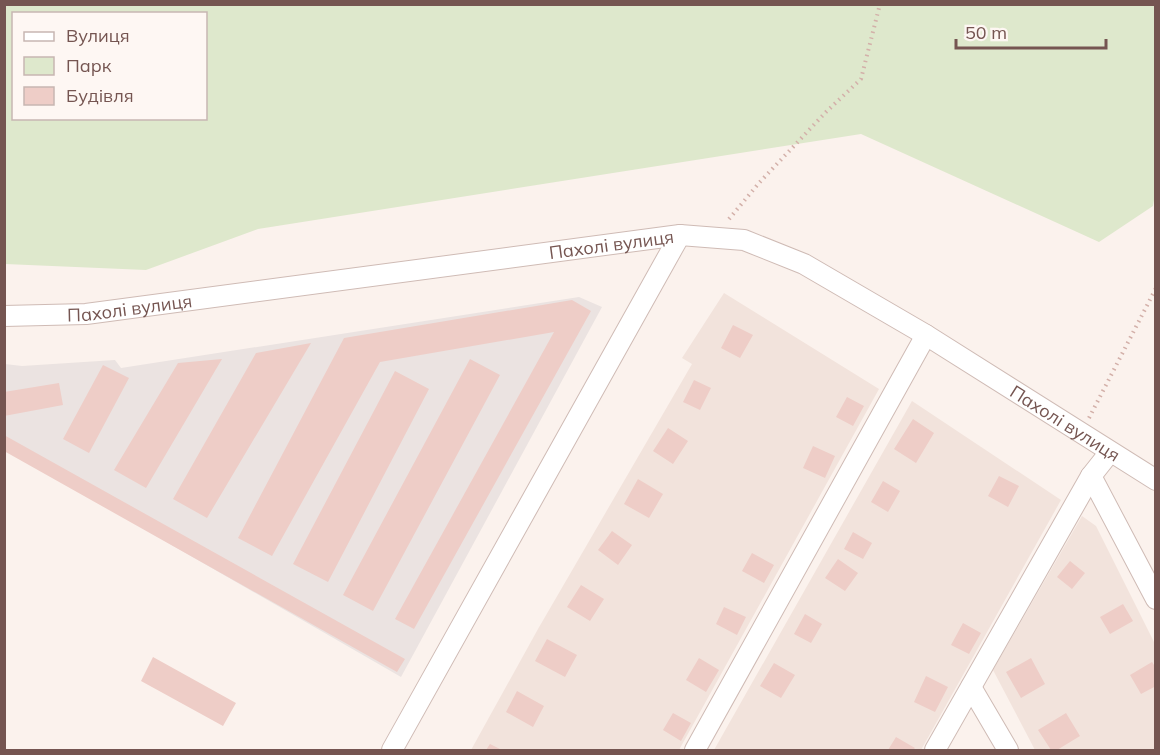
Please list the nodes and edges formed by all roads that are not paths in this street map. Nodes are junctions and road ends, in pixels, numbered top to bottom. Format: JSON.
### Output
{"nodes":[{"id":1,"x":680,"y":235,"type":"junction"},
{"id":2,"x":4,"y":316,"type":"edge"},
{"id":3,"x":926,"y":335,"type":"junction"},
{"id":4,"x":1110,"y":452,"type":"junction"},
{"id":5,"x":1091,"y":476,"type":"junction"},
{"id":6,"x":1155,"y":480,"type":"edge"},
{"id":7,"x":1155,"y":600,"type":"edge"},
{"id":8,"x":970,"y":687,"type":"junction"},
{"id":9,"x":392,"y":750,"type":"edge"},
{"id":10,"x":695,"y":750,"type":"edge"},
{"id":11,"x":935,"y":750,"type":"edge"},
{"id":12,"x":1008,"y":750,"type":"edge"}],
"edges":[{"from":1,"to":2,"type":"street","name":"Пахолі вулиця"},
{"from":1,"to":3,"type":"street","name":"Пахолі вулиця"},
{"from":1,"to":9,"type":"street"},
{"from":3,"to":4,"type":"street","name":"Пахолі вулиця"},
{"from":3,"to":10,"type":"street"},
{"from":4,"to":5,"type":"street"},
{"from":4,"to":6,"type":"street","name":"Пахолі вулиця"},
{"from":5,"to":7,"type":"street"},
{"from":5,"to":8,"type":"street"},
{"from":8,"to":11,"type":"street"},
{"from":8,"to":12,"type":"street"}]}
